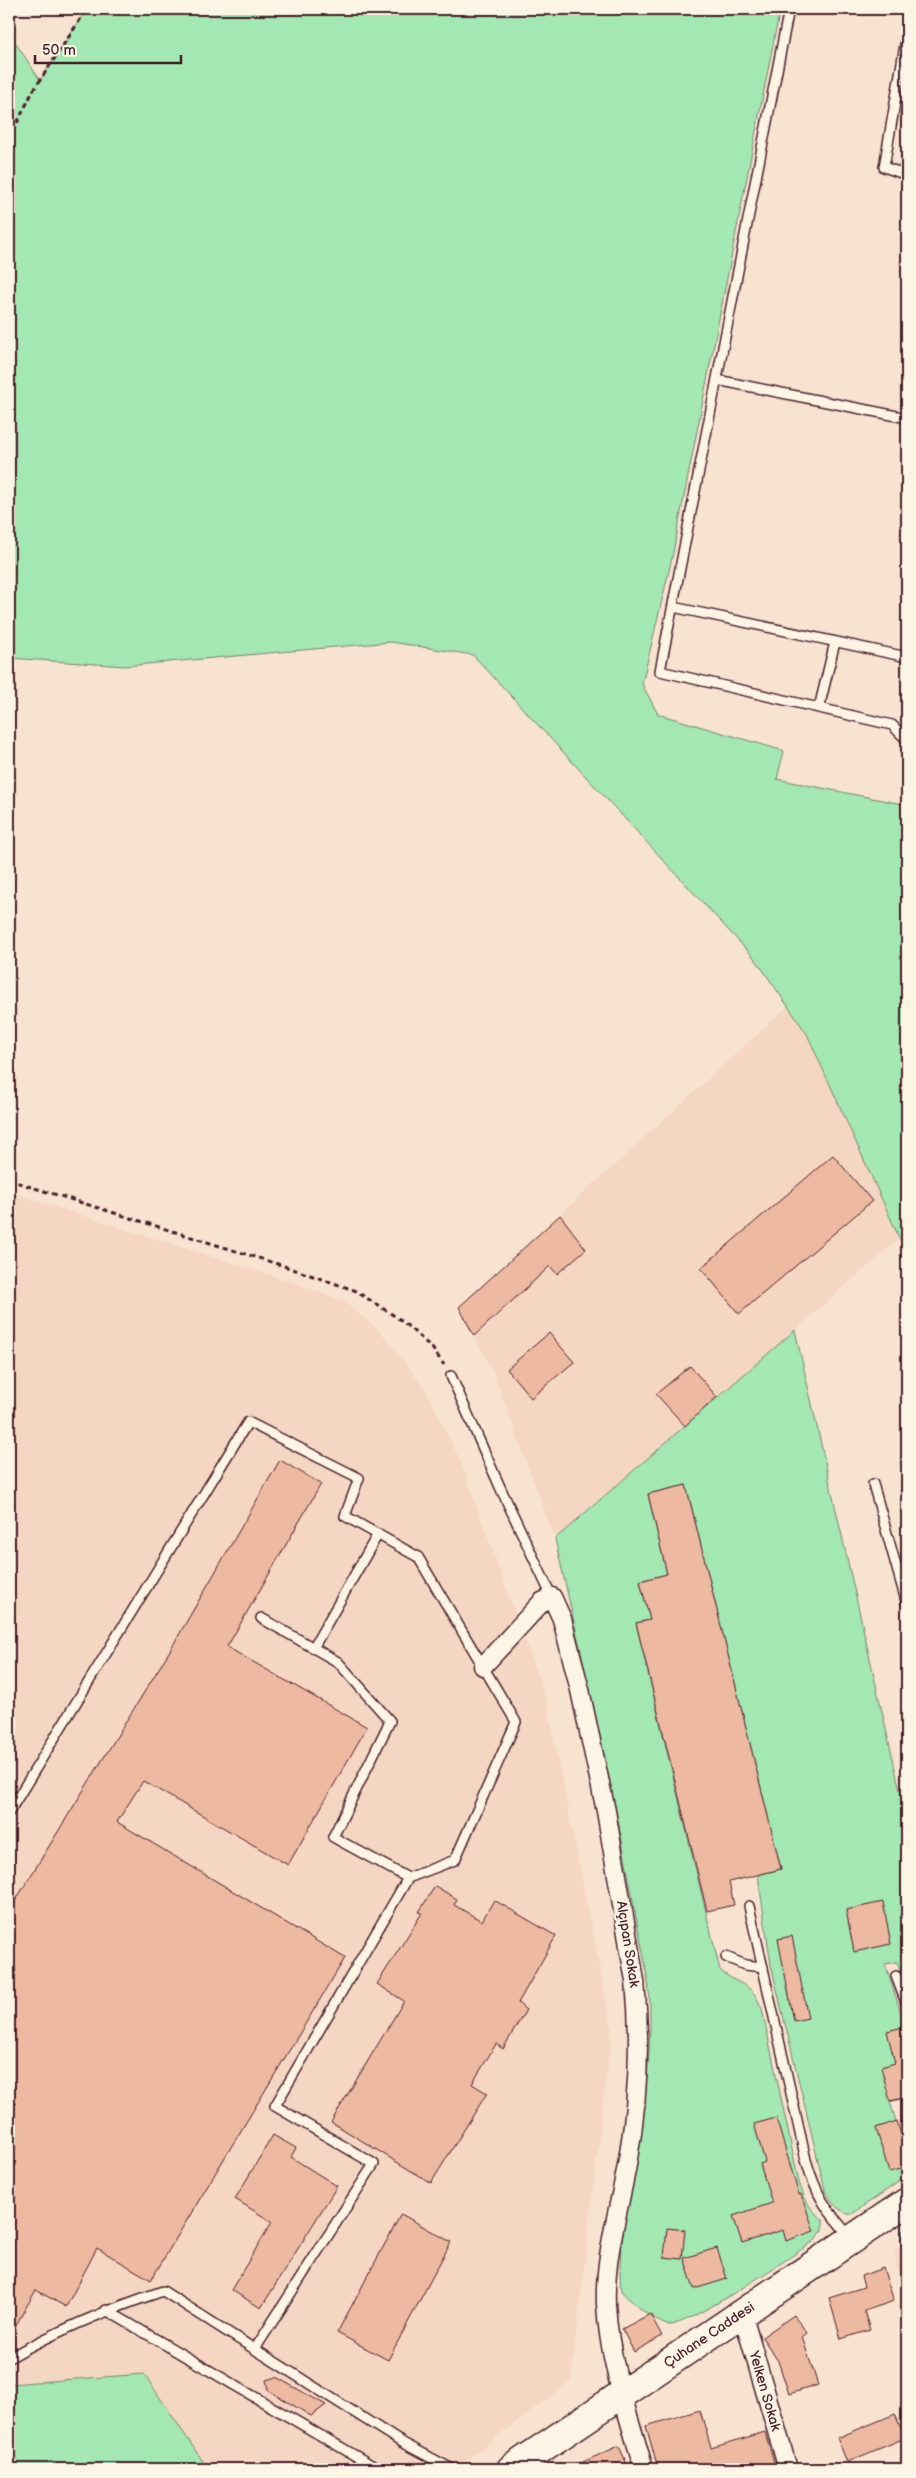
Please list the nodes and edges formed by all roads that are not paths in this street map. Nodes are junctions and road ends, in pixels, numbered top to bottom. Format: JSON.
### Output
{"nodes":[{"id":1,"x":789,"y":9,"type":"edge"},
{"id":2,"x":907,"y":33,"type":"edge"},
{"id":3,"x":907,"y":175,"type":"edge"},
{"id":4,"x":717,"y":380,"type":"junction"},
{"id":5,"x":907,"y":418,"type":"edge"},
{"id":6,"x":672,"y":607,"type":"junction"},
{"id":7,"x":835,"y":642,"type":"junction"},
{"id":8,"x":907,"y":657,"type":"edge"},
{"id":9,"x":819,"y":708,"type":"junction"},
{"id":10,"x":907,"y":740,"type":"edge"},
{"id":11,"x":452,"y":1376,"type":"road end"},
{"id":12,"x":873,"y":1484,"type":"dead end"},
{"id":13,"x":378,"y":1534,"type":"junction"},
{"id":14,"x":552,"y":1598,"type":"junction"},
{"id":15,"x":907,"y":1604,"type":"edge"},
{"id":16,"x":261,"y":1618,"type":"dead end"},
{"id":17,"x":313,"y":1648,"type":"junction"},
{"id":18,"x":483,"y":1666,"type":"junction"},
{"id":19,"x":9,"y":1812,"type":"edge"},
{"id":20,"x":408,"y":1878,"type":"junction"},
{"id":21,"x":749,"y":1906,"type":"dead end"},
{"id":22,"x":726,"y":1957,"type":"dead end"},
{"id":23,"x":763,"y":1967,"type":"junction"},
{"id":24,"x":896,"y":1976,"type":"dead end"},
{"id":25,"x":907,"y":2005,"type":"edge"},
{"id":26,"x":907,"y":2202,"type":"edge"},
{"id":27,"x":852,"y":2239,"type":"junction"},
{"id":28,"x":106,"y":2310,"type":"junction"},
{"id":29,"x":742,"y":2312,"type":"junction"},
{"id":30,"x":255,"y":2349,"type":"junction"},
{"id":31,"x":9,"y":2358,"type":"edge"},
{"id":32,"x":621,"y":2394,"type":"junction"},
{"id":33,"x":378,"y":2469,"type":"edge"},
{"id":34,"x":452,"y":2469,"type":"edge"},
{"id":35,"x":511,"y":2469,"type":"edge"},
{"id":36,"x":644,"y":2469,"type":"edge"},
{"id":37,"x":788,"y":2469,"type":"edge"}],
"edges":[{"from":1,"to":4,"type":"lane"},
{"from":2,"to":3,"type":"lane"},
{"from":4,"to":5,"type":"lane"},
{"from":4,"to":6,"type":"lane"},
{"from":6,"to":7,"type":"lane"},
{"from":6,"to":9,"type":"lane"},
{"from":7,"to":8,"type":"lane"},
{"from":7,"to":9,"type":"lane"},
{"from":9,"to":10,"type":"lane"},
{"from":11,"to":14,"type":"lane"},
{"from":12,"to":15,"type":"lane"},
{"from":13,"to":17,"type":"lane"},
{"from":13,"to":18,"type":"lane"},
{"from":13,"to":19,"type":"lane"},
{"from":14,"to":18,"type":"street"},
{"from":14,"to":32,"type":"street","name":"Alçıpan Sokak"},
{"from":16,"to":17,"type":"lane"},
{"from":17,"to":20,"type":"lane"},
{"from":18,"to":20,"type":"lane"},
{"from":20,"to":30,"type":"lane"},
{"from":21,"to":23,"type":"lane"},
{"from":22,"to":23,"type":"lane"},
{"from":23,"to":27,"type":"lane"},
{"from":24,"to":25,"type":"lane"},
{"from":26,"to":27,"type":"main road","name":"Çuhane Caddesi"},
{"from":27,"to":29,"type":"main road","name":"Çuhane Caddesi"},
{"from":28,"to":30,"type":"lane"},
{"from":28,"to":31,"type":"lane"},
{"from":28,"to":33,"type":"lane"},
{"from":29,"to":32,"type":"main road","name":"Çuhane Caddesi"},
{"from":29,"to":37,"type":"street","name":"Yelken Sokak"},
{"from":30,"to":34,"type":"lane"},
{"from":32,"to":35,"type":"main road","name":"Çuhane Caddesi"},
{"from":32,"to":36,"type":"street","name":"Alçıpan Sokak"}]}
